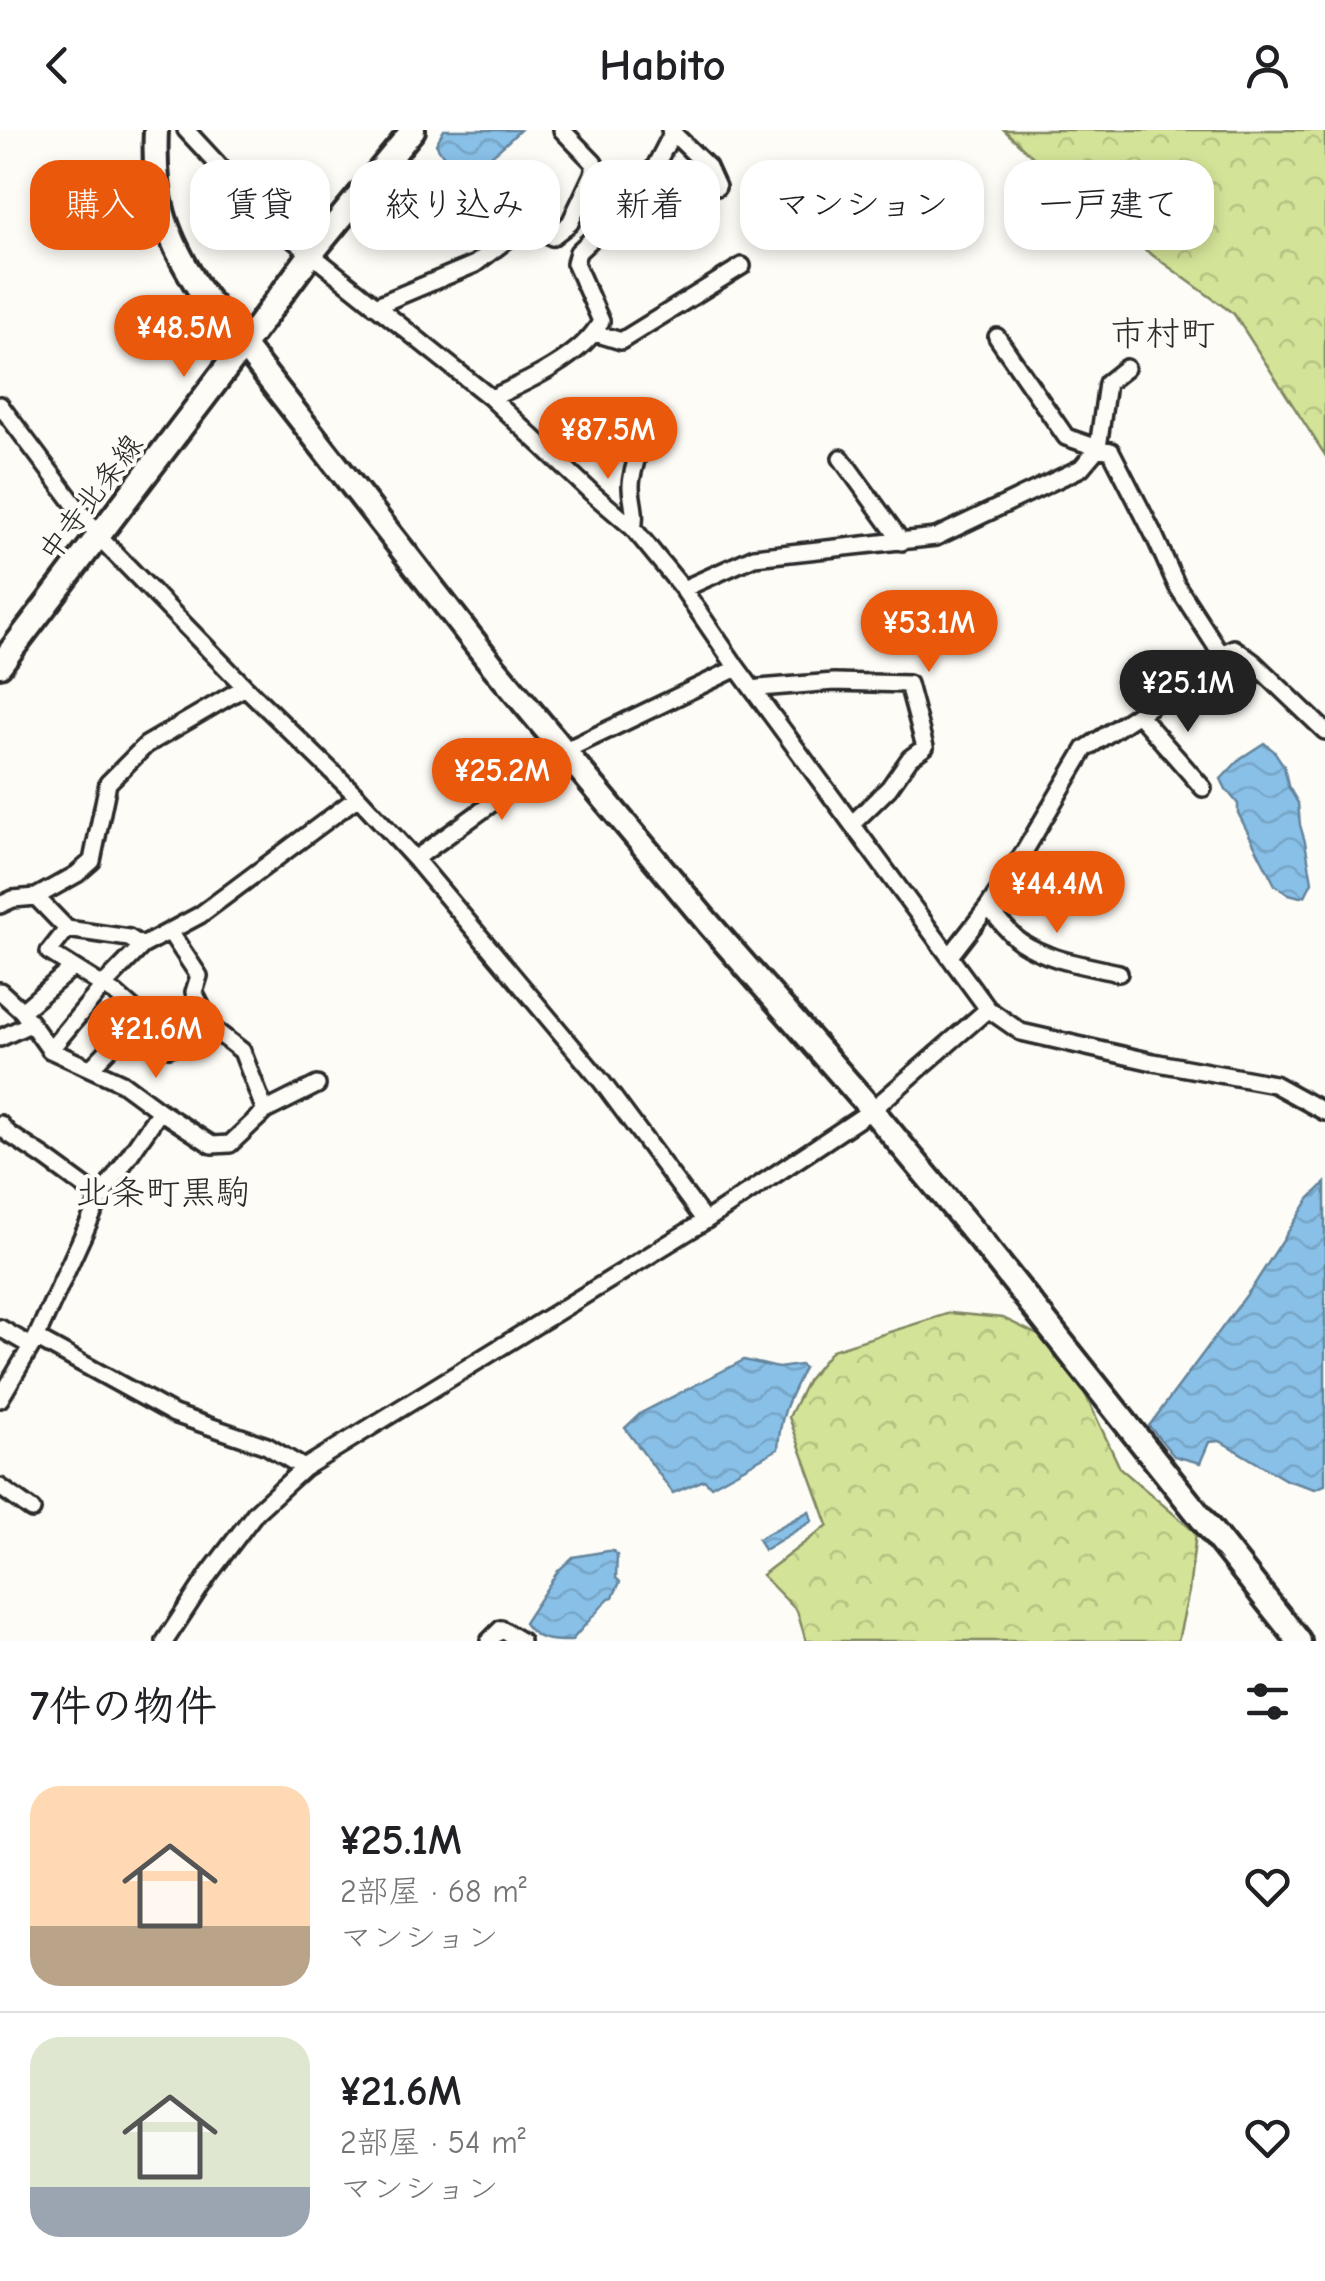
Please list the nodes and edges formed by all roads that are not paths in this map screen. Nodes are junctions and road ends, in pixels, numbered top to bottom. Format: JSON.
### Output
{"nodes":[{"id":1,"x":156,"y":130,"type":"edge"},
{"id":2,"x":186,"y":130,"type":"edge"},
{"id":3,"x":413,"y":130,"type":"edge"},
{"id":4,"x":672,"y":131,"type":"edge"},
{"id":5,"x":569,"y":132,"type":"edge"},
{"id":6,"x":658,"y":160,"type":"edge"},
{"id":7,"x":701,"y":160,"type":"edge"},
{"id":8,"x":570,"y":222,"type":"junction"},
{"id":9,"x":580,"y":228,"type":"edge"},
{"id":10,"x":580,"y":250,"type":"edge"},
{"id":11,"x":310,"y":254,"type":"junction"},
{"id":12,"x":742,"y":266,"type":"dead end"},
{"id":13,"x":375,"y":306,"type":"junction"},
{"id":14,"x":595,"y":333,"type":"junction"},
{"id":15,"x":996,"y":337,"type":"dead end"},
{"id":16,"x":244,"y":345,"type":"junction"},
{"id":17,"x":1126,"y":368,"type":"dead end"},
{"id":18,"x":491,"y":398,"type":"junction"},
{"id":19,"x":0,"y":405,"type":"edge"},
{"id":20,"x":639,"y":445,"type":"dead end"},
{"id":21,"x":1098,"y":448,"type":"junction"},
{"id":22,"x":841,"y":458,"type":"dead end"},
{"id":23,"x":633,"y":528,"type":"junction"},
{"id":24,"x":99,"y":536,"type":"junction"},
{"id":25,"x":902,"y":542,"type":"junction"},
{"id":26,"x":684,"y":589,"type":"junction"},
{"id":27,"x":1221,"y":654,"type":"junction"},
{"id":28,"x":0,"y":665,"type":"edge"},
{"id":29,"x":737,"y":668,"type":"junction"},
{"id":30,"x":245,"y":687,"type":"junction"},
{"id":31,"x":755,"y":691,"type":"junction"},
{"id":32,"x":1138,"y":714,"type":"junction"},
{"id":33,"x":1325,"y":731,"type":"edge"},
{"id":34,"x":564,"y":752,"type":"junction"},
{"id":35,"x":1203,"y":788,"type":"dead end"},
{"id":36,"x":358,"y":797,"type":"junction"},
{"id":37,"x":853,"y":823,"type":"junction"},
{"id":38,"x":415,"y":859,"type":"junction"},
{"id":39,"x":36,"y":897,"type":"junction"},
{"id":40,"x":0,"y":905,"type":"edge"},
{"id":41,"x":988,"y":907,"type":"junction"},
{"id":42,"x":67,"y":929,"type":"junction"},
{"id":43,"x":170,"y":932,"type":"junction"},
{"id":44,"x":142,"y":946,"type":"junction"},
{"id":45,"x":950,"y":956,"type":"junction"},
{"id":46,"x":72,"y":968,"type":"junction"},
{"id":47,"x":1119,"y":974,"type":"dead end"},
{"id":48,"x":104,"y":985,"type":"junction"},
{"id":49,"x":0,"y":992,"type":"edge"},
{"id":50,"x":988,"y":1009,"type":"junction"},
{"id":51,"x":141,"y":1016,"type":"junction"},
{"id":52,"x":26,"y":1018,"type":"junction"},
{"id":53,"x":212,"y":1028,"type":"junction"},
{"id":54,"x":0,"y":1038,"type":"edge"},
{"id":55,"x":50,"y":1050,"type":"junction"},
{"id":56,"x":91,"y":1068,"type":"junction"},
{"id":57,"x":316,"y":1085,"type":"dead end"},
{"id":58,"x":265,"y":1110,"type":"junction"},
{"id":59,"x":872,"y":1110,"type":"junction"},
{"id":60,"x":160,"y":1112,"type":"junction"},
{"id":61,"x":1325,"y":1112,"type":"edge"},
{"id":62,"x":0,"y":1124,"type":"edge"},
{"id":63,"x":100,"y":1198,"type":"junction"},
{"id":64,"x":705,"y":1221,"type":"junction"},
{"id":65,"x":0,"y":1328,"type":"edge"},
{"id":66,"x":33,"y":1342,"type":"junction"},
{"id":67,"x":0,"y":1399,"type":"edge"},
{"id":68,"x":304,"y":1468,"type":"junction"},
{"id":69,"x":0,"y":1487,"type":"edge"},
{"id":70,"x":32,"y":1510,"type":"dead end"},
{"id":71,"x":164,"y":1641,"type":"edge"},
{"id":72,"x":490,"y":1641,"type":"edge"},
{"id":73,"x":521,"y":1641,"type":"edge"},
{"id":74,"x":1299,"y":1641,"type":"edge"}],
"edges":[{"from":1,"to":16,"type":"street"},
{"from":2,"to":11,"type":"street"},
{"from":3,"to":11,"type":"street","name":"中寺北条線"},
{"from":4,"to":6,"type":"street"},
{"from":4,"to":7,"type":"street"},
{"from":5,"to":8,"type":"street"},
{"from":8,"to":9,"type":"street"},
{"from":8,"to":13,"type":"street"},
{"from":10,"to":14,"type":"street"},
{"from":11,"to":13,"type":"street"},
{"from":11,"to":16,"type":"street","name":"中寺北条線"},
{"from":12,"to":14,"type":"street"},
{"from":13,"to":18,"type":"street"},
{"from":14,"to":18,"type":"street"},
{"from":15,"to":21,"type":"street"},
{"from":16,"to":24,"type":"street","name":"中寺北条線"},
{"from":16,"to":34,"type":"street"},
{"from":17,"to":21,"type":"street"},
{"from":18,"to":23,"type":"street"},
{"from":19,"to":24,"type":"street"},
{"from":20,"to":23,"type":"street"},
{"from":21,"to":25,"type":"street"},
{"from":21,"to":27,"type":"street"},
{"from":22,"to":25,"type":"street"},
{"from":23,"to":26,"type":"street"},
{"from":24,"to":28,"type":"street","name":"中寺北条線"},
{"from":24,"to":30,"type":"street"},
{"from":25,"to":26,"type":"street"},
{"from":26,"to":29,"type":"street"},
{"from":27,"to":32,"type":"street"},
{"from":27,"to":33,"type":"street"},
{"from":29,"to":31,"type":"street"},
{"from":29,"to":34,"type":"street"},
{"from":30,"to":36,"type":"street"},
{"from":30,"to":39,"type":"street"},
{"from":31,"to":37,"type":"street"},
{"from":31,"to":37,"type":"street"},
{"from":32,"to":35,"type":"street"},
{"from":32,"to":41,"type":"street"},
{"from":34,"to":38,"type":"street"},
{"from":34,"to":59,"type":"street"},
{"from":36,"to":38,"type":"street"},
{"from":36,"to":43,"type":"street"},
{"from":37,"to":45,"type":"street"},
{"from":38,"to":64,"type":"street"},
{"from":39,"to":40,"type":"street"},
{"from":39,"to":42,"type":"street"},
{"from":41,"to":45,"type":"street"},
{"from":41,"to":47,"type":"street"},
{"from":42,"to":44,"type":"street"},
{"from":42,"to":46,"type":"street"},
{"from":43,"to":44,"type":"street"},
{"from":43,"to":53,"type":"street"},
{"from":44,"to":48,"type":"street"},
{"from":45,"to":50,"type":"street"},
{"from":46,"to":48,"type":"street"},
{"from":46,"to":52,"type":"street"},
{"from":48,"to":51,"type":"street"},
{"from":48,"to":55,"type":"street"},
{"from":49,"to":52,"type":"street"},
{"from":50,"to":59,"type":"street"},
{"from":50,"to":61,"type":"street"},
{"from":51,"to":53,"type":"street"},
{"from":51,"to":56,"type":"street"},
{"from":52,"to":54,"type":"street"},
{"from":52,"to":55,"type":"street"},
{"from":53,"to":58,"type":"street"},
{"from":55,"to":56,"type":"street"},
{"from":56,"to":60,"type":"street"},
{"from":57,"to":58,"type":"street"},
{"from":58,"to":60,"type":"street"},
{"from":59,"to":64,"type":"street"},
{"from":59,"to":74,"type":"street"},
{"from":60,"to":63,"type":"street"},
{"from":62,"to":63,"type":"street"},
{"from":63,"to":66,"type":"street"},
{"from":64,"to":68,"type":"street"},
{"from":65,"to":66,"type":"street"},
{"from":66,"to":67,"type":"street"},
{"from":66,"to":68,"type":"street"},
{"from":68,"to":71,"type":"street"},
{"from":69,"to":70,"type":"street"},
{"from":72,"to":73,"type":"street"}]}
